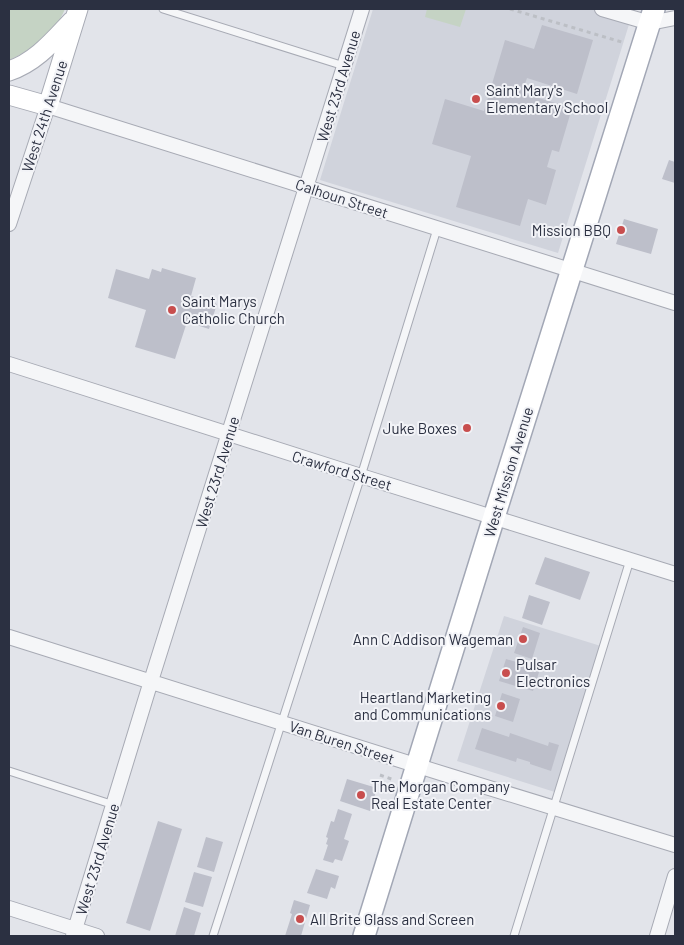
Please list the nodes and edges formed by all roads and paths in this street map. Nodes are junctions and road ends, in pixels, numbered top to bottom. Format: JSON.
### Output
{"nodes":[{"id":1,"x":163,"y":9,"type":"edge"},
{"id":2,"x":362,"y":9,"type":"edge"},
{"id":3,"x":510,"y":9,"type":"edge"},
{"id":4,"x":602,"y":9,"type":"edge"},
{"id":5,"x":76,"y":13,"type":"edge"},
{"id":6,"x":646,"y":17,"type":"edge"},
{"id":7,"x":675,"y":18,"type":"edge"},
{"id":8,"x":625,"y":44,"type":"dead end"},
{"id":9,"x":345,"y":66,"type":"junction"},
{"id":10,"x":9,"y":71,"type":"edge"},
{"id":11,"x":9,"y":95,"type":"edge"},
{"id":12,"x":48,"y":106,"type":"junction"},
{"id":13,"x":306,"y":187,"type":"junction"},
{"id":14,"x":9,"y":224,"type":"edge"},
{"id":15,"x":437,"y":229,"type":"junction"},
{"id":16,"x":571,"y":272,"type":"junction"},
{"id":17,"x":675,"y":304,"type":"edge"},
{"id":18,"x":9,"y":364,"type":"edge"},
{"id":19,"x":229,"y":434,"type":"junction"},
{"id":20,"x":361,"y":476,"type":"junction"},
{"id":21,"x":494,"y":517,"type":"junction"},
{"id":22,"x":630,"y":560,"type":"junction"},
{"id":23,"x":675,"y":574,"type":"edge"},
{"id":24,"x":9,"y":637,"type":"edge"},
{"id":25,"x":151,"y":681,"type":"junction"},
{"id":26,"x":282,"y":723,"type":"junction"},
{"id":27,"x":417,"y":766,"type":"junction"},
{"id":28,"x":9,"y":771,"type":"edge"},
{"id":29,"x":380,"y":775,"type":"dead end"},
{"id":30,"x":394,"y":780,"type":"dead end"},
{"id":31,"x":114,"y":805,"type":"junction"},
{"id":32,"x":554,"y":809,"type":"junction"},
{"id":33,"x":675,"y":845,"type":"edge"},
{"id":34,"x":675,"y":876,"type":"edge"},
{"id":35,"x":9,"y":908,"type":"edge"},
{"id":36,"x":74,"y":933,"type":"edge"},
{"id":37,"x":97,"y":936,"type":"edge"},
{"id":38,"x":213,"y":936,"type":"edge"},
{"id":39,"x":364,"y":936,"type":"edge"},
{"id":40,"x":514,"y":936,"type":"edge"},
{"id":41,"x":657,"y":936,"type":"edge"}],
"edges":[{"from":1,"to":9,"type":"lane"},
{"from":2,"to":9,"type":"street","name":"West 23rd Avenue"},
{"from":3,"to":8,"type":"path"},
{"from":4,"to":6,"type":"street"},
{"from":5,"to":10,"type":"street"},
{"from":5,"to":12,"type":"street","name":"West 24th Avenue"},
{"from":6,"to":7,"type":"street"},
{"from":6,"to":16,"type":"main road","name":"West Mission Avenue"},
{"from":9,"to":13,"type":"street","name":"West 23rd Avenue"},
{"from":11,"to":12,"type":"street","name":"Calhoun Street"},
{"from":12,"to":13,"type":"street","name":"Calhoun Street"},
{"from":12,"to":14,"type":"street","name":"West 24th Avenue"},
{"from":13,"to":15,"type":"street","name":"Calhoun Street"},
{"from":13,"to":19,"type":"street","name":"West 23rd Avenue"},
{"from":15,"to":16,"type":"street","name":"Calhoun Street"},
{"from":15,"to":20,"type":"lane"},
{"from":16,"to":17,"type":"street","name":"Calhoun Street"},
{"from":16,"to":21,"type":"main road","name":"West Mission Avenue"},
{"from":18,"to":19,"type":"street","name":"Crawford Street"},
{"from":19,"to":20,"type":"street","name":"Crawford Street"},
{"from":19,"to":25,"type":"street","name":"West 23rd Avenue"},
{"from":20,"to":21,"type":"street","name":"Crawford Street"},
{"from":20,"to":26,"type":"lane"},
{"from":21,"to":22,"type":"street","name":"Crawford Street"},
{"from":21,"to":27,"type":"main road","name":"West Mission Avenue"},
{"from":22,"to":23,"type":"street","name":"Crawford Street"},
{"from":22,"to":32,"type":"lane"},
{"from":24,"to":25,"type":"street","name":"Van Buren Street"},
{"from":25,"to":26,"type":"street","name":"Van Buren Street"},
{"from":25,"to":31,"type":"street","name":"West 23rd Avenue"},
{"from":26,"to":27,"type":"street","name":"Van Buren Street"},
{"from":26,"to":38,"type":"lane"},
{"from":27,"to":32,"type":"street","name":"Van Buren Street"},
{"from":27,"to":39,"type":"main road","name":"West Mission Avenue"},
{"from":28,"to":31,"type":"lane"},
{"from":29,"to":30,"type":"path"},
{"from":31,"to":36,"type":"street","name":"West 23rd Avenue"},
{"from":32,"to":33,"type":"street","name":"Van Buren Street"},
{"from":32,"to":40,"type":"lane"},
{"from":34,"to":41,"type":"street"},
{"from":35,"to":36,"type":"street"},
{"from":36,"to":37,"type":"street"}]}
